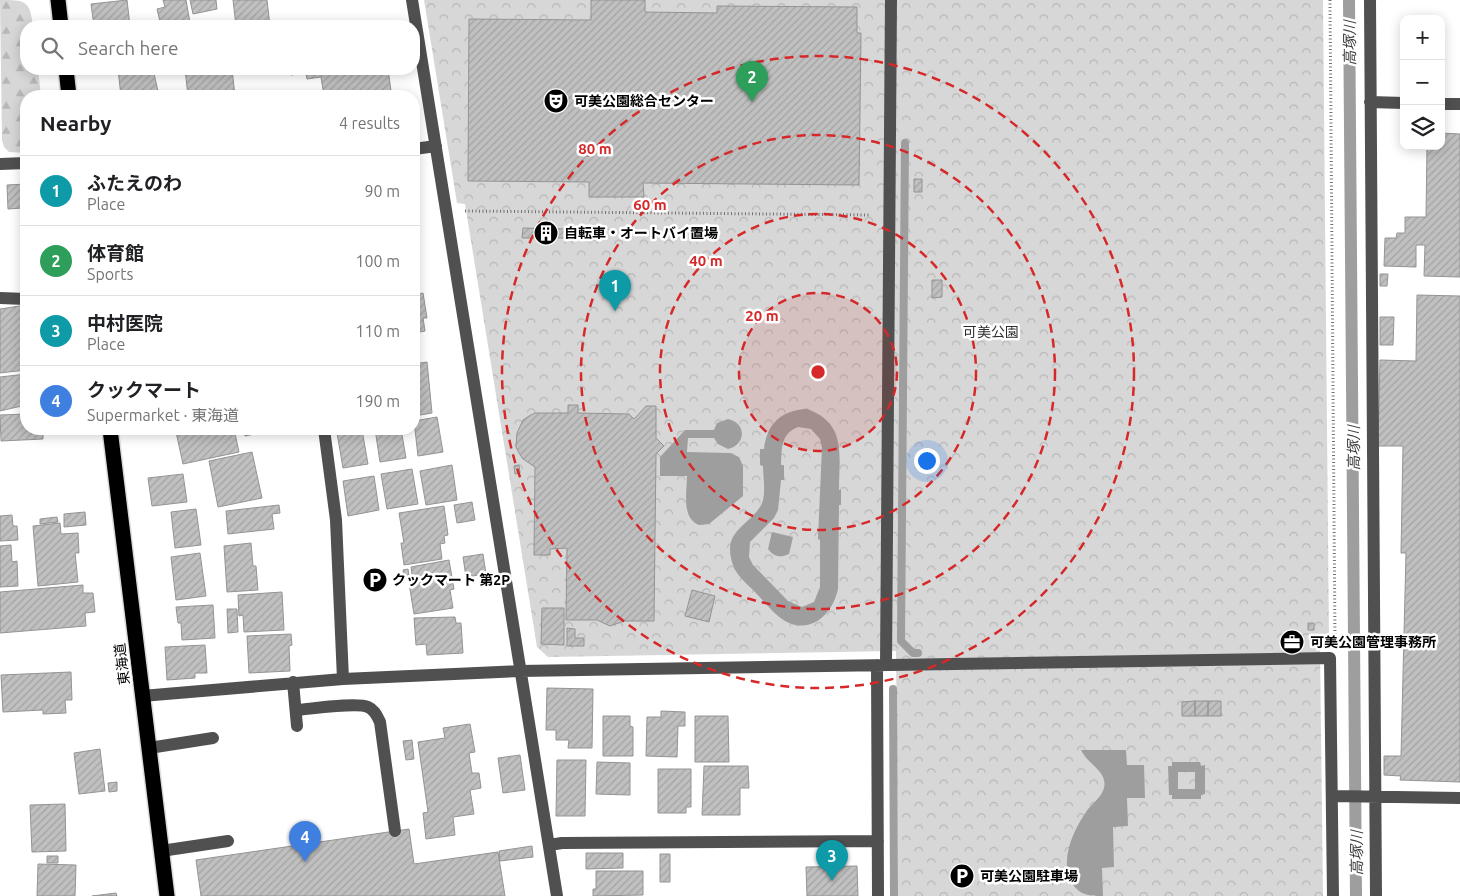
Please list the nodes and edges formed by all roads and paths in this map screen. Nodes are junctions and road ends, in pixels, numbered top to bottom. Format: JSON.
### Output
{"nodes":[{"id":1,"x":58,"y":0,"type":"edge"},
{"id":2,"x":412,"y":0,"type":"edge"},
{"id":3,"x":891,"y":0,"type":"edge"},
{"id":4,"x":1330,"y":0,"type":"edge"},
{"id":5,"x":1370,"y":0,"type":"edge"},
{"id":6,"x":60,"y":20,"type":"edge"},
{"id":7,"x":415,"y":20,"type":"edge"},
{"id":8,"x":420,"y":49,"type":"edge"},
{"id":9,"x":67,"y":75,"type":"edge"},
{"id":10,"x":68,"y":90,"type":"edge"},
{"id":11,"x":1370,"y":102,"type":"junction"},
{"id":12,"x":1400,"y":103,"type":"edge"},
{"id":13,"x":1445,"y":104,"type":"edge"},
{"id":14,"x":1460,"y":104,"type":"edge"},
{"id":15,"x":436,"y":146,"type":"junction"},
{"id":16,"x":420,"y":148,"type":"edge"},
{"id":17,"x":20,"y":163,"type":"edge"},
{"id":18,"x":0,"y":164,"type":"edge"},
{"id":19,"x":447,"y":214,"type":"junction"},
{"id":20,"x":889,"y":215,"type":"junction"},
{"id":21,"x":0,"y":298,"type":"edge"},
{"id":22,"x":20,"y":299,"type":"edge"},
{"id":23,"x":111,"y":435,"type":"edge"},
{"id":24,"x":325,"y":435,"type":"edge"},
{"id":25,"x":1330,"y":658,"type":"junction"},
{"id":26,"x":881,"y":665,"type":"junction"},
{"id":27,"x":520,"y":671,"type":"junction"},
{"id":28,"x":343,"y":678,"type":"junction"},
{"id":29,"x":293,"y":682,"type":"junction"},
{"id":30,"x":142,"y":696,"type":"junction"},
{"id":31,"x":296,"y":710,"type":"junction"},
{"id":32,"x":297,"y":726,"type":"dead end"},
{"id":33,"x":213,"y":738,"type":"dead end"},
{"id":34,"x":149,"y":748,"type":"junction"},
{"id":35,"x":1337,"y":796,"type":"junction"},
{"id":36,"x":1372,"y":796,"type":"junction"},
{"id":37,"x":1460,"y":798,"type":"edge"},
{"id":38,"x":395,"y":831,"type":"dead end"},
{"id":39,"x":228,"y":841,"type":"dead end"},
{"id":40,"x":878,"y":841,"type":"junction"},
{"id":41,"x":549,"y":845,"type":"junction"},
{"id":42,"x":161,"y":851,"type":"junction"},
{"id":43,"x":167,"y":896,"type":"edge"},
{"id":44,"x":557,"y":896,"type":"edge"},
{"id":45,"x":878,"y":896,"type":"edge"},
{"id":46,"x":1333,"y":896,"type":"edge"},
{"id":47,"x":1376,"y":896,"type":"edge"}],
"edges":[{"from":1,"to":6,"type":"highway"},
{"from":2,"to":7,"type":"street"},
{"from":3,"to":20,"type":"street"},
{"from":4,"to":25,"type":"path"},
{"from":5,"to":11,"type":"street"},
{"from":8,"to":15,"type":"street"},
{"from":9,"to":10,"type":"highway"},
{"from":11,"to":12,"type":"street"},
{"from":11,"to":36,"type":"street"},
{"from":13,"to":14,"type":"street"},
{"from":15,"to":16,"type":"street"},
{"from":15,"to":19,"type":"street"},
{"from":17,"to":18,"type":"street"},
{"from":19,"to":20,"type":"path"},
{"from":19,"to":27,"type":"street"},
{"from":20,"to":26,"type":"street"},
{"from":21,"to":22,"type":"street"},
{"from":23,"to":30,"type":"highway","name":"東海道"},
{"from":24,"to":28,"type":"street"},
{"from":25,"to":26,"type":"street"},
{"from":25,"to":35,"type":"street"},
{"from":26,"to":27,"type":"street"},
{"from":26,"to":40,"type":"street"},
{"from":27,"to":28,"type":"street"},
{"from":27,"to":41,"type":"street"},
{"from":28,"to":29,"type":"street"},
{"from":29,"to":30,"type":"street"},
{"from":29,"to":31,"type":"street"},
{"from":30,"to":34,"type":"highway","name":"東海道"},
{"from":31,"to":32,"type":"street"},
{"from":31,"to":38,"type":"street"},
{"from":33,"to":34,"type":"street"},
{"from":34,"to":42,"type":"highway","name":"東海道"},
{"from":35,"to":36,"type":"street"},
{"from":35,"to":46,"type":"street"},
{"from":36,"to":37,"type":"street"},
{"from":36,"to":47,"type":"street"},
{"from":39,"to":42,"type":"street"},
{"from":40,"to":41,"type":"street"},
{"from":40,"to":45,"type":"street"},
{"from":41,"to":44,"type":"street"},
{"from":42,"to":43,"type":"highway","name":"東海道"}]}
